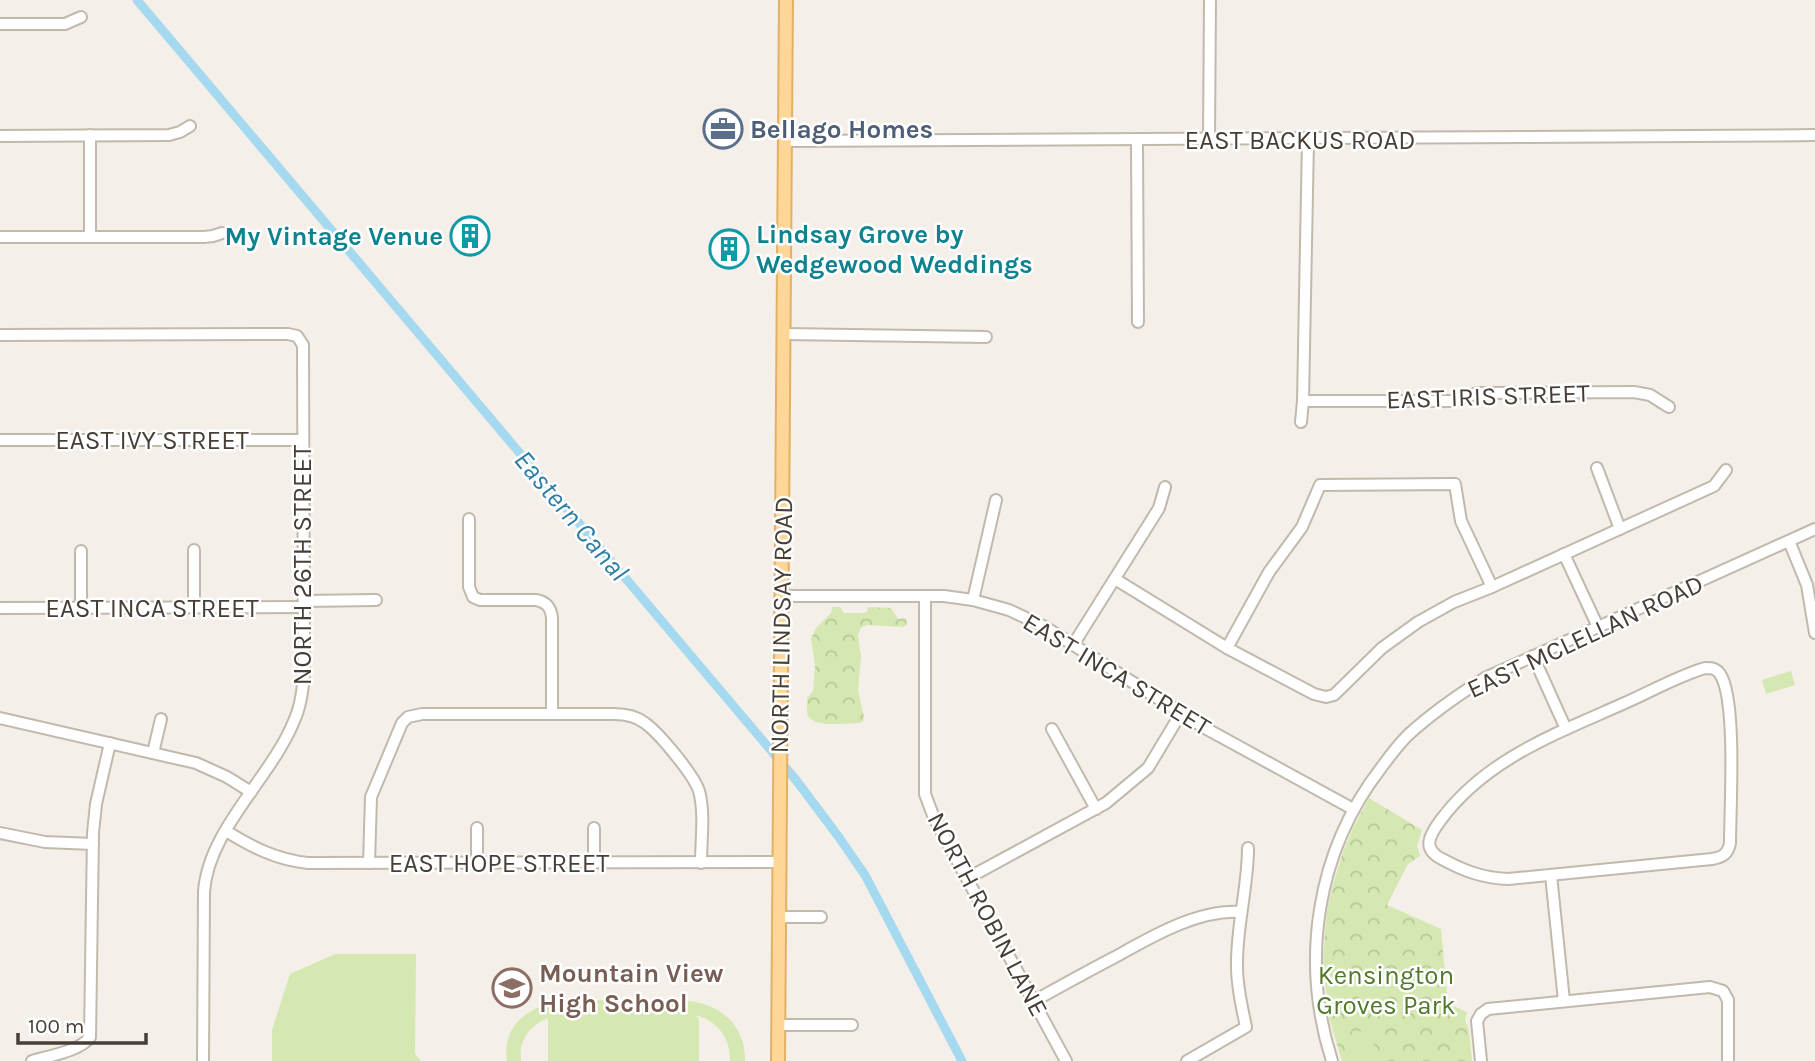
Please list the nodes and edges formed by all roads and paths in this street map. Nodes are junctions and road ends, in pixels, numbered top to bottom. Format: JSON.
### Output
{"nodes":[{"id":1,"x":786,"y":0,"type":"edge"},
{"id":2,"x":1210,"y":0,"type":"edge"},
{"id":3,"x":81,"y":16,"type":"dead end"},
{"id":4,"x":0,"y":24,"type":"edge"},
{"id":5,"x":190,"y":126,"type":"dead end"},
{"id":6,"x":90,"y":135,"type":"junction"},
{"id":7,"x":1815,"y":135,"type":"edge"},
{"id":8,"x":0,"y":136,"type":"edge"},
{"id":9,"x":1308,"y":140,"type":"junction"},
{"id":10,"x":785,"y":141,"type":"junction"},
{"id":11,"x":1209,"y":141,"type":"junction"},
{"id":12,"x":1137,"y":142,"type":"junction"},
{"id":13,"x":222,"y":233,"type":"dead end"},
{"id":14,"x":0,"y":237,"type":"edge"},
{"id":15,"x":90,"y":237,"type":"junction"},
{"id":16,"x":1138,"y":322,"type":"dead end"},
{"id":17,"x":784,"y":334,"type":"junction"},
{"id":18,"x":0,"y":335,"type":"edge"},
{"id":19,"x":986,"y":337,"type":"dead end"},
{"id":20,"x":1303,"y":401,"type":"junction"},
{"id":21,"x":1669,"y":407,"type":"dead end"},
{"id":22,"x":1301,"y":422,"type":"dead end"},
{"id":23,"x":0,"y":440,"type":"edge"},
{"id":24,"x":303,"y":440,"type":"junction"},
{"id":25,"x":1597,"y":468,"type":"dead end"},
{"id":26,"x":1726,"y":470,"type":"dead end"},
{"id":27,"x":1165,"y":487,"type":"dead end"},
{"id":28,"x":996,"y":500,"type":"dead end"},
{"id":29,"x":469,"y":519,"type":"dead end"},
{"id":30,"x":1619,"y":529,"type":"junction"},
{"id":31,"x":1815,"y":529,"type":"edge"},
{"id":32,"x":1789,"y":541,"type":"junction"},
{"id":33,"x":194,"y":550,"type":"dead end"},
{"id":34,"x":81,"y":551,"type":"dead end"},
{"id":35,"x":1564,"y":554,"type":"junction"},
{"id":36,"x":1115,"y":579,"type":"junction"},
{"id":37,"x":1492,"y":587,"type":"junction"},
{"id":38,"x":781,"y":596,"type":"junction"},
{"id":39,"x":925,"y":596,"type":"junction"},
{"id":40,"x":376,"y":600,"type":"dead end"},
{"id":41,"x":973,"y":600,"type":"junction"},
{"id":42,"x":304,"y":604,"type":"junction"},
{"id":43,"x":194,"y":607,"type":"junction"},
{"id":44,"x":0,"y":608,"type":"edge"},
{"id":45,"x":81,"y":608,"type":"junction"},
{"id":46,"x":1598,"y":627,"type":"junction"},
{"id":47,"x":1815,"y":632,"type":"edge"},
{"id":48,"x":1073,"y":645,"type":"junction"},
{"id":49,"x":1227,"y":648,"type":"junction"},
{"id":50,"x":1533,"y":656,"type":"junction"},
{"id":51,"x":1181,"y":713,"type":"junction"},
{"id":52,"x":552,"y":714,"type":"junction"},
{"id":53,"x":0,"y":718,"type":"edge"},
{"id":54,"x":161,"y":719,"type":"dead end"},
{"id":55,"x":1052,"y":729,"type":"dead end"},
{"id":56,"x":1566,"y":729,"type":"junction"},
{"id":57,"x":110,"y":743,"type":"junction"},
{"id":58,"x":153,"y":753,"type":"junction"},
{"id":59,"x":251,"y":792,"type":"junction"},
{"id":60,"x":1096,"y":809,"type":"junction"},
{"id":61,"x":1353,"y":809,"type":"junction"},
{"id":62,"x":477,"y":828,"type":"dead end"},
{"id":63,"x":594,"y":828,"type":"dead end"},
{"id":64,"x":226,"y":831,"type":"junction"},
{"id":65,"x":0,"y":833,"type":"edge"},
{"id":66,"x":93,"y":844,"type":"junction"},
{"id":67,"x":1248,"y":848,"type":"dead end"},
{"id":68,"x":779,"y":862,"type":"junction"},
{"id":69,"x":369,"y":863,"type":"junction"},
{"id":70,"x":477,"y":863,"type":"junction"},
{"id":71,"x":593,"y":863,"type":"junction"},
{"id":72,"x":701,"y":863,"type":"junction"},
{"id":73,"x":1551,"y":875,"type":"junction"},
{"id":74,"x":968,"y":878,"type":"junction"},
{"id":75,"x":1241,"y":912,"type":"junction"},
{"id":76,"x":779,"y":917,"type":"junction"},
{"id":77,"x":821,"y":917,"type":"dead end"},
{"id":78,"x":1034,"y":1001,"type":"junction"},
{"id":79,"x":1564,"y":1001,"type":"junction"},
{"id":80,"x":778,"y":1025,"type":"junction"},
{"id":81,"x":852,"y":1026,"type":"dead end"},
{"id":82,"x":32,"y":1061,"type":"edge"},
{"id":83,"x":203,"y":1061,"type":"edge"},
{"id":84,"x":778,"y":1061,"type":"edge"},
{"id":85,"x":1066,"y":1061,"type":"edge"},
{"id":86,"x":1187,"y":1061,"type":"edge"},
{"id":87,"x":1332,"y":1061,"type":"edge"},
{"id":88,"x":1480,"y":1061,"type":"edge"},
{"id":89,"x":1728,"y":1061,"type":"edge"}],
"edges":[{"from":1,"to":10,"type":"main road","name":"NORTH LINDSAY ROAD"},
{"from":2,"to":11,"type":"street"},
{"from":3,"to":4,"type":"street"},
{"from":5,"to":6,"type":"street"},
{"from":6,"to":8,"type":"street"},
{"from":6,"to":15,"type":"street"},
{"from":7,"to":9,"type":"street","name":"EAST BACKUS ROAD"},
{"from":9,"to":11,"type":"street","name":"EAST BACKUS ROAD"},
{"from":9,"to":20,"type":"street"},
{"from":10,"to":12,"type":"street","name":"EAST BACKUS ROAD"},
{"from":10,"to":17,"type":"main road","name":"NORTH LINDSAY ROAD"},
{"from":11,"to":12,"type":"street","name":"EAST BACKUS ROAD"},
{"from":12,"to":16,"type":"street"},
{"from":13,"to":15,"type":"street"},
{"from":14,"to":15,"type":"street"},
{"from":17,"to":19,"type":"street"},
{"from":17,"to":38,"type":"main road","name":"NORTH LINDSAY ROAD"},
{"from":18,"to":24,"type":"street","name":"NORTH 26TH STREET"},
{"from":20,"to":21,"type":"street","name":"EAST IRIS STREET"},
{"from":20,"to":22,"type":"street"},
{"from":23,"to":24,"type":"street","name":"EAST IVY STREET"},
{"from":24,"to":42,"type":"street","name":"NORTH 26TH STREET"},
{"from":25,"to":30,"type":"street"},
{"from":26,"to":30,"type":"street"},
{"from":27,"to":36,"type":"street"},
{"from":28,"to":41,"type":"street"},
{"from":29,"to":52,"type":"street"},
{"from":30,"to":35,"type":"street"},
{"from":31,"to":32,"type":"street","name":"EAST MCLELLAN ROAD"},
{"from":32,"to":46,"type":"street","name":"EAST MCLELLAN ROAD"},
{"from":32,"to":47,"type":"street"},
{"from":33,"to":43,"type":"street"},
{"from":34,"to":45,"type":"street"},
{"from":35,"to":37,"type":"street"},
{"from":35,"to":46,"type":"street"},
{"from":36,"to":48,"type":"street"},
{"from":36,"to":49,"type":"street"},
{"from":37,"to":49,"type":"street"},
{"from":37,"to":49,"type":"street"},
{"from":38,"to":39,"type":"street","name":"EAST INCA STREET"},
{"from":38,"to":68,"type":"main road","name":"NORTH LINDSAY ROAD"},
{"from":39,"to":41,"type":"street","name":"EAST INCA STREET"},
{"from":39,"to":74,"type":"street","name":"NORTH ROBIN LANE"},
{"from":40,"to":42,"type":"street","name":"EAST INCA STREET"},
{"from":41,"to":48,"type":"street","name":"EAST INCA STREET"},
{"from":42,"to":43,"type":"street","name":"EAST INCA STREET"},
{"from":42,"to":59,"type":"street","name":"NORTH 26TH STREET"},
{"from":43,"to":45,"type":"street","name":"EAST INCA STREET"},
{"from":44,"to":45,"type":"street","name":"EAST INCA STREET"},
{"from":46,"to":50,"type":"street","name":"EAST MCLELLAN ROAD"},
{"from":48,"to":51,"type":"street","name":"EAST INCA STREET"},
{"from":50,"to":56,"type":"street"},
{"from":50,"to":61,"type":"street","name":"EAST MCLELLAN ROAD"},
{"from":51,"to":60,"type":"street"},
{"from":51,"to":61,"type":"street","name":"EAST INCA STREET"},
{"from":52,"to":69,"type":"street"},
{"from":52,"to":72,"type":"street"},
{"from":53,"to":57,"type":"street"},
{"from":54,"to":58,"type":"street"},
{"from":55,"to":60,"type":"street"},
{"from":56,"to":73,"type":"street"},
{"from":56,"to":73,"type":"street"},
{"from":57,"to":58,"type":"street"},
{"from":57,"to":66,"type":"street"},
{"from":58,"to":59,"type":"street"},
{"from":59,"to":64,"type":"street","name":"NORTH 26TH STREET"},
{"from":60,"to":74,"type":"street"},
{"from":61,"to":87,"type":"street","name":"EAST MCLELLAN ROAD"},
{"from":62,"to":70,"type":"street"},
{"from":63,"to":71,"type":"street"},
{"from":64,"to":69,"type":"street","name":"EAST HOPE STREET"},
{"from":64,"to":83,"type":"street","name":"NORTH 26TH STREET"},
{"from":65,"to":66,"type":"street"},
{"from":66,"to":82,"type":"street"},
{"from":67,"to":75,"type":"street"},
{"from":68,"to":72,"type":"street","name":"EAST HOPE STREET"},
{"from":68,"to":76,"type":"main road","name":"NORTH LINDSAY ROAD"},
{"from":69,"to":70,"type":"street","name":"EAST HOPE STREET"},
{"from":70,"to":71,"type":"street","name":"EAST HOPE STREET"},
{"from":71,"to":72,"type":"street","name":"EAST HOPE STREET"},
{"from":73,"to":79,"type":"street"},
{"from":74,"to":78,"type":"street","name":"NORTH ROBIN LANE"},
{"from":75,"to":78,"type":"street"},
{"from":75,"to":86,"type":"street"},
{"from":76,"to":77,"type":"street"},
{"from":76,"to":80,"type":"main road","name":"NORTH LINDSAY ROAD"},
{"from":78,"to":85,"type":"street","name":"NORTH ROBIN LANE"},
{"from":79,"to":88,"type":"street"},
{"from":79,"to":89,"type":"street"},
{"from":80,"to":81,"type":"street"},
{"from":80,"to":84,"type":"main road","name":"NORTH LINDSAY ROAD"}]}
